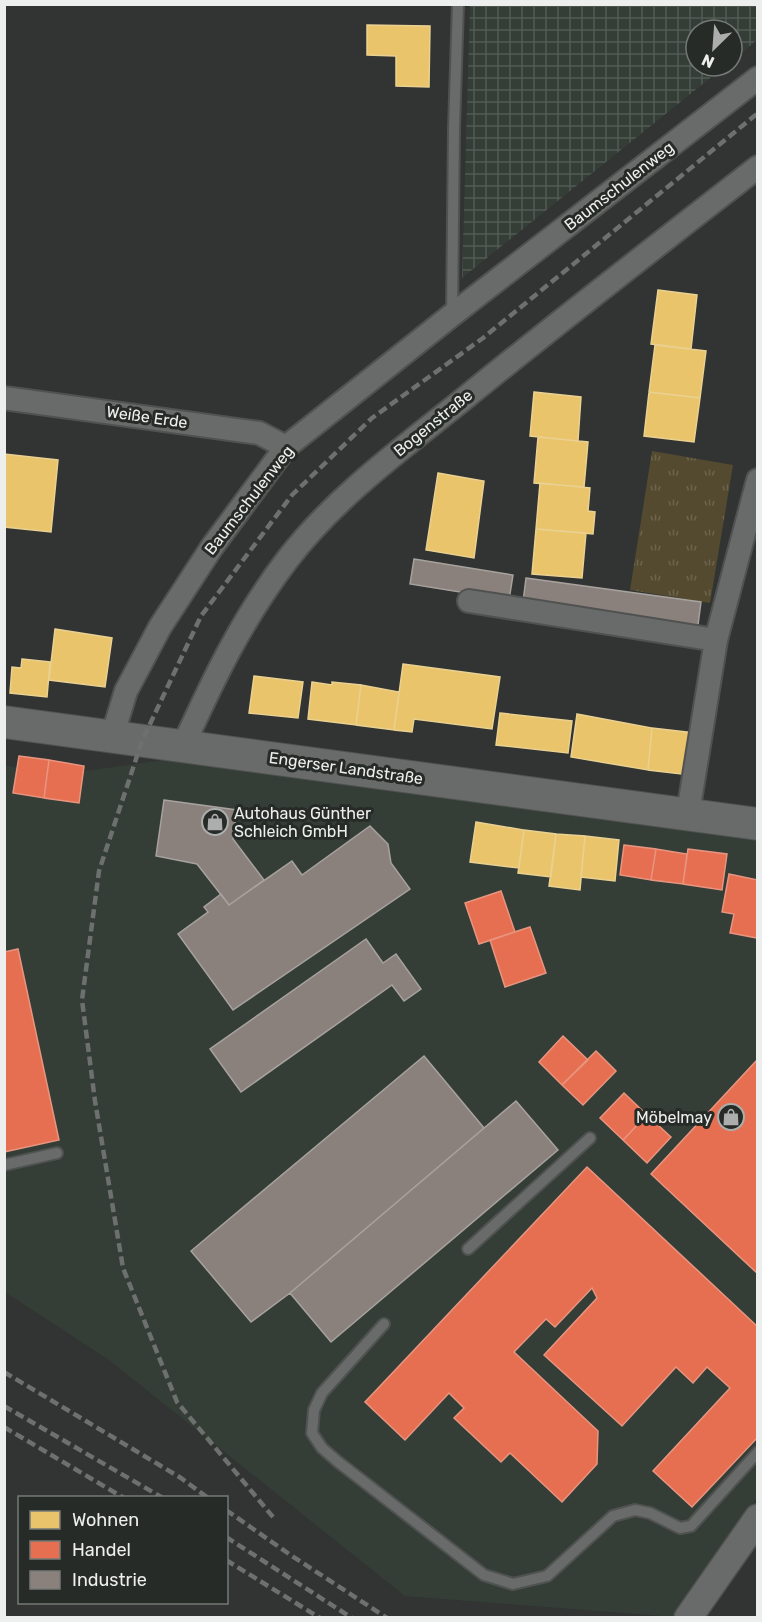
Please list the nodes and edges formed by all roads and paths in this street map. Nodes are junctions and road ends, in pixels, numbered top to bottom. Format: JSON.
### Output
{"nodes":[{"id":1,"x":458,"y":4,"type":"edge"},
{"id":2,"x":758,"y":78,"type":"edge"},
{"id":3,"x":758,"y":167,"type":"edge"},
{"id":4,"x":452,"y":315,"type":"junction"},
{"id":5,"x":4,"y":398,"type":"edge"},
{"id":6,"x":286,"y":447,"type":"junction"},
{"id":7,"x":758,"y":480,"type":"edge"},
{"id":8,"x":469,"y":601,"type":"dead end"},
{"id":9,"x":716,"y":640,"type":"junction"},
{"id":10,"x":4,"y":722,"type":"edge"},
{"id":11,"x":112,"y":737,"type":"junction"},
{"id":12,"x":183,"y":746,"type":"junction"},
{"id":13,"x":688,"y":813,"type":"junction"},
{"id":14,"x":758,"y":824,"type":"edge"},
{"id":15,"x":590,"y":1138,"type":"dead end"},
{"id":16,"x":57,"y":1153,"type":"dead end"},
{"id":17,"x":4,"y":1165,"type":"edge"},
{"id":18,"x":468,"y":1249,"type":"dead end"},
{"id":19,"x":384,"y":1324,"type":"dead end"},
{"id":20,"x":758,"y":1452,"type":"edge"},
{"id":21,"x":758,"y":1518,"type":"edge"},
{"id":22,"x":688,"y":1617,"type":"edge"}],
"edges":[{"from":1,"to":4,"type":"lane"},
{"from":2,"to":4,"type":"street","name":"Baumschulenweg"},
{"from":3,"to":12,"type":"street","name":"Bogenstraße"},
{"from":4,"to":6,"type":"street","name":"Baumschulenweg"},
{"from":5,"to":6,"type":"street","name":"Weiße Erde"},
{"from":6,"to":11,"type":"street","name":"Baumschulenweg"},
{"from":7,"to":9,"type":"street"},
{"from":8,"to":9,"type":"street"},
{"from":9,"to":13,"type":"street"},
{"from":10,"to":11,"type":"main road","name":"Engerser Landstraße"},
{"from":11,"to":12,"type":"main road","name":"Engerser Landstraße"},
{"from":12,"to":13,"type":"main road","name":"Engerser Landstraße"},
{"from":13,"to":14,"type":"main road","name":"Engerser Landstraße"},
{"from":15,"to":18,"type":"lane"},
{"from":16,"to":17,"type":"lane"},
{"from":19,"to":20,"type":"lane"},
{"from":21,"to":22,"type":"street"}]}
